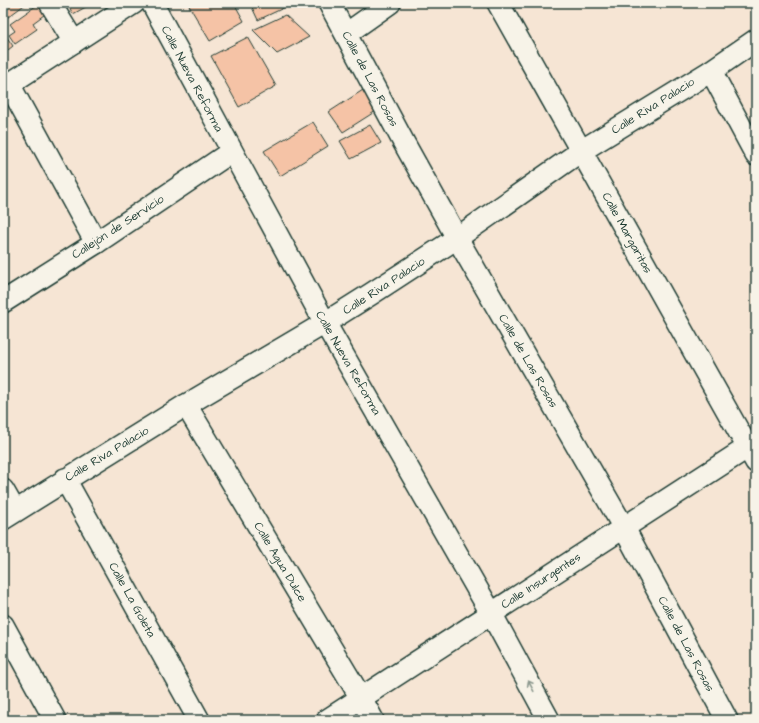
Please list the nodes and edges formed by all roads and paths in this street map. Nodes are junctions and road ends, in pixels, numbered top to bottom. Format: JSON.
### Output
{"nodes":[{"id":1,"x":50,"y":3,"type":"edge"},
{"id":2,"x":134,"y":3,"type":"edge"},
{"id":3,"x":152,"y":3,"type":"edge"},
{"id":4,"x":329,"y":3,"type":"edge"},
{"id":5,"x":390,"y":3,"type":"edge"},
{"id":6,"x":498,"y":3,"type":"edge"},
{"id":7,"x":346,"y":34,"type":"junction"},
{"id":8,"x":756,"y":40,"type":"edge"},
{"id":9,"x":74,"y":42,"type":"junction"},
{"id":10,"x":711,"y":71,"type":"junction"},
{"id":11,"x":6,"y":86,"type":"edge"},
{"id":12,"x":581,"y":151,"type":"junction"},
{"id":13,"x":231,"y":152,"type":"junction"},
{"id":14,"x":756,"y":155,"type":"edge"},
{"id":15,"x":457,"y":238,"type":"junction"},
{"id":16,"x":96,"y":243,"type":"junction"},
{"id":17,"x":3,"y":302,"type":"edge"},
{"id":18,"x":325,"y":323,"type":"junction"},
{"id":19,"x":186,"y":405,"type":"junction"},
{"id":20,"x":753,"y":451,"type":"edge"},
{"id":21,"x":65,"y":479,"type":"junction"},
{"id":22,"x":3,"y":490,"type":"edge"},
{"id":23,"x":9,"y":515,"type":"edge"},
{"id":24,"x":624,"y":528,"type":"junction"},
{"id":25,"x":492,"y":613,"type":"junction"},
{"id":26,"x":3,"y":625,"type":"edge"},
{"id":27,"x":361,"y":698,"type":"junction"},
{"id":28,"x":55,"y":720,"type":"edge"},
{"id":29,"x":199,"y":720,"type":"edge"},
{"id":30,"x":327,"y":720,"type":"edge"},
{"id":31,"x":373,"y":720,"type":"edge"},
{"id":32,"x":550,"y":720,"type":"edge"},
{"id":33,"x":727,"y":720,"type":"edge"}],
"edges":[{"from":1,"to":9,"type":"street"},
{"from":2,"to":9,"type":"street"},
{"from":3,"to":13,"type":"street","name":"Calle Nueva Reforma"},
{"from":4,"to":7,"type":"street","name":"Calle de Las Rosas"},
{"from":5,"to":7,"type":"street"},
{"from":6,"to":12,"type":"street","name":"Calle Margaritas"},
{"from":7,"to":15,"type":"street","name":"Calle de Las Rosas"},
{"from":8,"to":10,"type":"street","name":"Calle Riva Palacio"},
{"from":9,"to":11,"type":"street"},
{"from":10,"to":12,"type":"street","name":"Calle Riva Palacio"},
{"from":10,"to":14,"type":"street"},
{"from":11,"to":16,"type":"street"},
{"from":12,"to":15,"type":"street","name":"Calle Riva Palacio"},
{"from":12,"to":20,"type":"street","name":"Calle Margaritas"},
{"from":13,"to":16,"type":"street","name":"Callejón de Servicio"},
{"from":13,"to":18,"type":"street","name":"Calle Nueva Reforma"},
{"from":15,"to":18,"type":"street","name":"Calle Riva Palacio"},
{"from":15,"to":24,"type":"street","name":"Calle de Las Rosas"},
{"from":16,"to":17,"type":"street","name":"Callejón de Servicio"},
{"from":18,"to":19,"type":"street","name":"Calle Riva Palacio"},
{"from":18,"to":25,"type":"street","name":"Calle Nueva Reforma"},
{"from":19,"to":21,"type":"street","name":"Calle Riva Palacio"},
{"from":19,"to":27,"type":"street","name":"Calle Agua Dulce"},
{"from":20,"to":24,"type":"street","name":"Calle Insurgentes"},
{"from":21,"to":23,"type":"street","name":"Calle Riva Palacio"},
{"from":21,"to":29,"type":"street","name":"Calle La Goleta"},
{"from":22,"to":23,"type":"street"},
{"from":24,"to":25,"type":"street","name":"Calle Insurgentes"},
{"from":24,"to":33,"type":"street","name":"Calle de Las Rosas"},
{"from":25,"to":27,"type":"street","name":"Calle Insurgentes"},
{"from":32,"to":25,"type":"street","name":"Calle Nueva Reforma","one_way":true},
{"from":26,"to":28,"type":"street"},
{"from":27,"to":30,"type":"street","name":"Calle Insurgentes"},
{"from":27,"to":31,"type":"street","name":"Calle Agua Dulce"}]}
